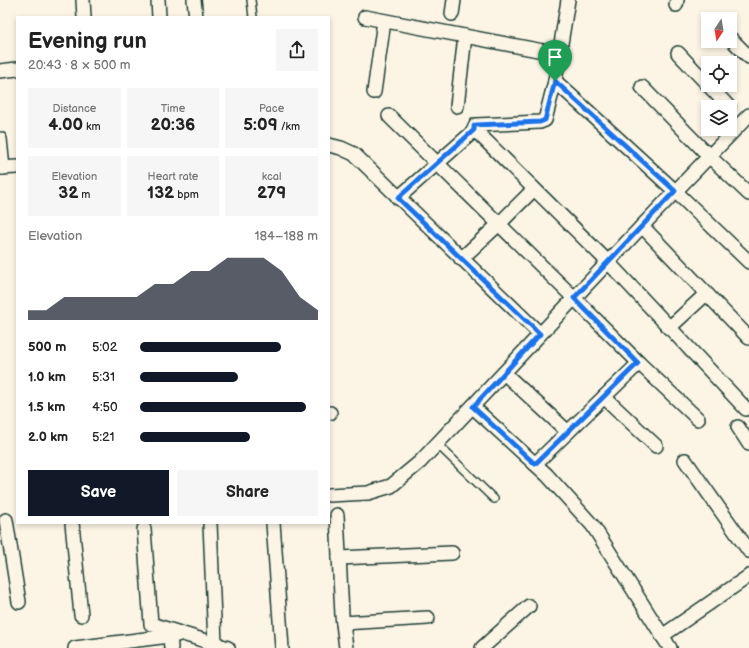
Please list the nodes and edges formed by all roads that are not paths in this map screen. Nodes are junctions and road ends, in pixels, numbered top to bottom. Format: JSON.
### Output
{"nodes":[{"id":1,"x":83,"y":0,"type":"edge"},
{"id":2,"x":158,"y":0,"type":"edge"},
{"id":3,"x":194,"y":0,"type":"edge"},
{"id":4,"x":251,"y":0,"type":"edge"},
{"id":5,"x":454,"y":0,"type":"edge"},
{"id":6,"x":568,"y":0,"type":"edge"},
{"id":7,"x":452,"y":14,"type":"dead end"},
{"id":8,"x":84,"y":16,"type":"edge"},
{"id":9,"x":160,"y":16,"type":"edge"},
{"id":10,"x":196,"y":16,"type":"edge"},
{"id":11,"x":253,"y":16,"type":"edge"},
{"id":12,"x":365,"y":17,"type":"dead end"},
{"id":13,"x":384,"y":21,"type":"junction"},
{"id":14,"x":465,"y":36,"type":"junction"},
{"id":15,"x":737,"y":45,"type":"edge"},
{"id":16,"x":678,"y":53,"type":"dead end"},
{"id":17,"x":559,"y":54,"type":"junction"},
{"id":18,"x":749,"y":57,"type":"edge"},
{"id":19,"x":16,"y":69,"type":"edge"},
{"id":20,"x":0,"y":71,"type":"edge"},
{"id":21,"x":555,"y":81,"type":"junction"},
{"id":22,"x":642,"y":87,"type":"dead end"},
{"id":23,"x":374,"y":92,"type":"dead end"},
{"id":24,"x":722,"y":100,"type":"edge"},
{"id":25,"x":457,"y":106,"type":"dead end"},
{"id":26,"x":737,"y":114,"type":"edge"},
{"id":27,"x":389,"y":116,"type":"dead end"},
{"id":28,"x":747,"y":121,"type":"edge"},
{"id":29,"x":474,"y":130,"type":"junction"},
{"id":30,"x":0,"y":139,"type":"edge"},
{"id":31,"x":330,"y":145,"type":"edge"},
{"id":32,"x":709,"y":156,"type":"junction"},
{"id":33,"x":438,"y":164,"type":"junction"},
{"id":34,"x":16,"y":167,"type":"edge"},
{"id":35,"x":1,"y":168,"type":"edge"},
{"id":36,"x":534,"y":189,"type":"junction"},
{"id":37,"x":675,"y":191,"type":"junction"},
{"id":38,"x":749,"y":194,"type":"edge"},
{"id":39,"x":398,"y":198,"type":"junction"},
{"id":40,"x":499,"y":224,"type":"junction"},
{"id":41,"x":642,"y":226,"type":"junction"},
{"id":42,"x":461,"y":259,"type":"junction"},
{"id":43,"x":608,"y":262,"type":"junction"},
{"id":44,"x":749,"y":262,"type":"edge"},
{"id":45,"x":706,"y":294,"type":"junction"},
{"id":46,"x":574,"y":298,"type":"junction"},
{"id":47,"x":670,"y":328,"type":"junction"},
{"id":48,"x":540,"y":334,"type":"junction"},
{"id":49,"x":749,"y":338,"type":"edge"},
{"id":50,"x":638,"y":363,"type":"junction"},
{"id":51,"x":504,"y":373,"type":"junction"},
{"id":52,"x":604,"y":397,"type":"junction"},
{"id":53,"x":473,"y":407,"type":"junction"},
{"id":54,"x":746,"y":409,"type":"dead end"},
{"id":55,"x":698,"y":419,"type":"dead end"},
{"id":56,"x":738,"y":427,"type":"dead end"},
{"id":57,"x":568,"y":432,"type":"junction"},
{"id":58,"x":437,"y":444,"type":"junction"},
{"id":59,"x":749,"y":444,"type":"edge"},
{"id":60,"x":656,"y":446,"type":"dead end"},
{"id":61,"x":685,"y":460,"type":"dead end"},
{"id":62,"x":535,"y":464,"type":"junction"},
{"id":63,"x":330,"y":495,"type":"edge"},
{"id":64,"x":494,"y":499,"type":"dead end"},
{"id":65,"x":337,"y":515,"type":"dead end"},
{"id":66,"x":8,"y":520,"type":"edge"},
{"id":67,"x":72,"y":524,"type":"edge"},
{"id":68,"x":210,"y":524,"type":"edge"},
{"id":69,"x":273,"y":524,"type":"edge"},
{"id":70,"x":144,"y":529,"type":"dead end"},
{"id":71,"x":749,"y":551,"type":"edge"},
{"id":72,"x":452,"y":553,"type":"dead end"},
{"id":73,"x":339,"y":558,"type":"junction"},
{"id":74,"x":749,"y":576,"type":"edge"},
{"id":75,"x":20,"y":602,"type":"dead end"},
{"id":76,"x":529,"y":606,"type":"dead end"},
{"id":77,"x":81,"y":615,"type":"dead end"},
{"id":78,"x":428,"y":618,"type":"dead end"},
{"id":79,"x":343,"y":623,"type":"junction"},
{"id":80,"x":175,"y":639,"type":"edge"},
{"id":81,"x":215,"y":644,"type":"junction"},
{"id":82,"x":667,"y":644,"type":"edge"},
{"id":83,"x":117,"y":645,"type":"edge"},
{"id":84,"x":75,"y":648,"type":"edge"},
{"id":85,"x":228,"y":648,"type":"edge"},
{"id":86,"x":282,"y":648,"type":"edge"},
{"id":87,"x":346,"y":648,"type":"edge"},
{"id":88,"x":482,"y":648,"type":"edge"}],
"edges":[{"from":1,"to":8,"type":"street"},
{"from":2,"to":9,"type":"street"},
{"from":3,"to":10,"type":"street"},
{"from":4,"to":11,"type":"lane"},
{"from":5,"to":7,"type":"street"},
{"from":6,"to":17,"type":"street"},
{"from":12,"to":13,"type":"street"},
{"from":13,"to":14,"type":"street"},
{"from":13,"to":23,"type":"street"},
{"from":14,"to":17,"type":"street"},
{"from":14,"to":25,"type":"street"},
{"from":15,"to":18,"type":"street"},
{"from":16,"to":24,"type":"street"},
{"from":17,"to":21,"type":"street"},
{"from":19,"to":20,"type":"street"},
{"from":21,"to":29,"type":"street"},
{"from":21,"to":37,"type":"street"},
{"from":22,"to":32,"type":"street"},
{"from":26,"to":28,"type":"street"},
{"from":27,"to":33,"type":"street"},
{"from":28,"to":32,"type":"street"},
{"from":29,"to":33,"type":"street"},
{"from":29,"to":36,"type":"street"},
{"from":30,"to":35,"type":"street"},
{"from":31,"to":39,"type":"street"},
{"from":32,"to":37,"type":"street"},
{"from":32,"to":38,"type":"street"},
{"from":33,"to":39,"type":"street"},
{"from":33,"to":40,"type":"street"},
{"from":34,"to":35,"type":"street"},
{"from":36,"to":40,"type":"street"},
{"from":36,"to":43,"type":"street"},
{"from":37,"to":41,"type":"street"},
{"from":37,"to":44,"type":"street"},
{"from":39,"to":42,"type":"street"},
{"from":40,"to":42,"type":"street"},
{"from":40,"to":46,"type":"street"},
{"from":41,"to":43,"type":"street"},
{"from":41,"to":45,"type":"street"},
{"from":42,"to":48,"type":"street"},
{"from":43,"to":46,"type":"street"},
{"from":43,"to":47,"type":"street"},
{"from":45,"to":47,"type":"street"},
{"from":45,"to":49,"type":"street"},
{"from":46,"to":48,"type":"street"},
{"from":46,"to":50,"type":"street"},
{"from":47,"to":54,"type":"street"},
{"from":48,"to":51,"type":"street"},
{"from":50,"to":52,"type":"street"},
{"from":50,"to":55,"type":"street"},
{"from":51,"to":53,"type":"street"},
{"from":51,"to":57,"type":"street"},
{"from":52,"to":57,"type":"street"},
{"from":52,"to":60,"type":"street"},
{"from":53,"to":58,"type":"street"},
{"from":53,"to":62,"type":"street"},
{"from":56,"to":59,"type":"street"},
{"from":57,"to":62,"type":"street"},
{"from":58,"to":63,"type":"street"},
{"from":58,"to":64,"type":"lane"},
{"from":61,"to":71,"type":"street"},
{"from":62,"to":82,"type":"street"},
{"from":65,"to":73,"type":"street"},
{"from":66,"to":75,"type":"street"},
{"from":67,"to":77,"type":"street"},
{"from":68,"to":81,"type":"street"},
{"from":69,"to":86,"type":"street"},
{"from":70,"to":80,"type":"street"},
{"from":72,"to":73,"type":"street"},
{"from":73,"to":79,"type":"street"},
{"from":74,"to":82,"type":"street"},
{"from":76,"to":88,"type":"street"},
{"from":78,"to":79,"type":"street"},
{"from":79,"to":87,"type":"street"},
{"from":80,"to":81,"type":"street"},
{"from":80,"to":83,"type":"street"},
{"from":81,"to":85,"type":"street"},
{"from":83,"to":84,"type":"street"}]}
